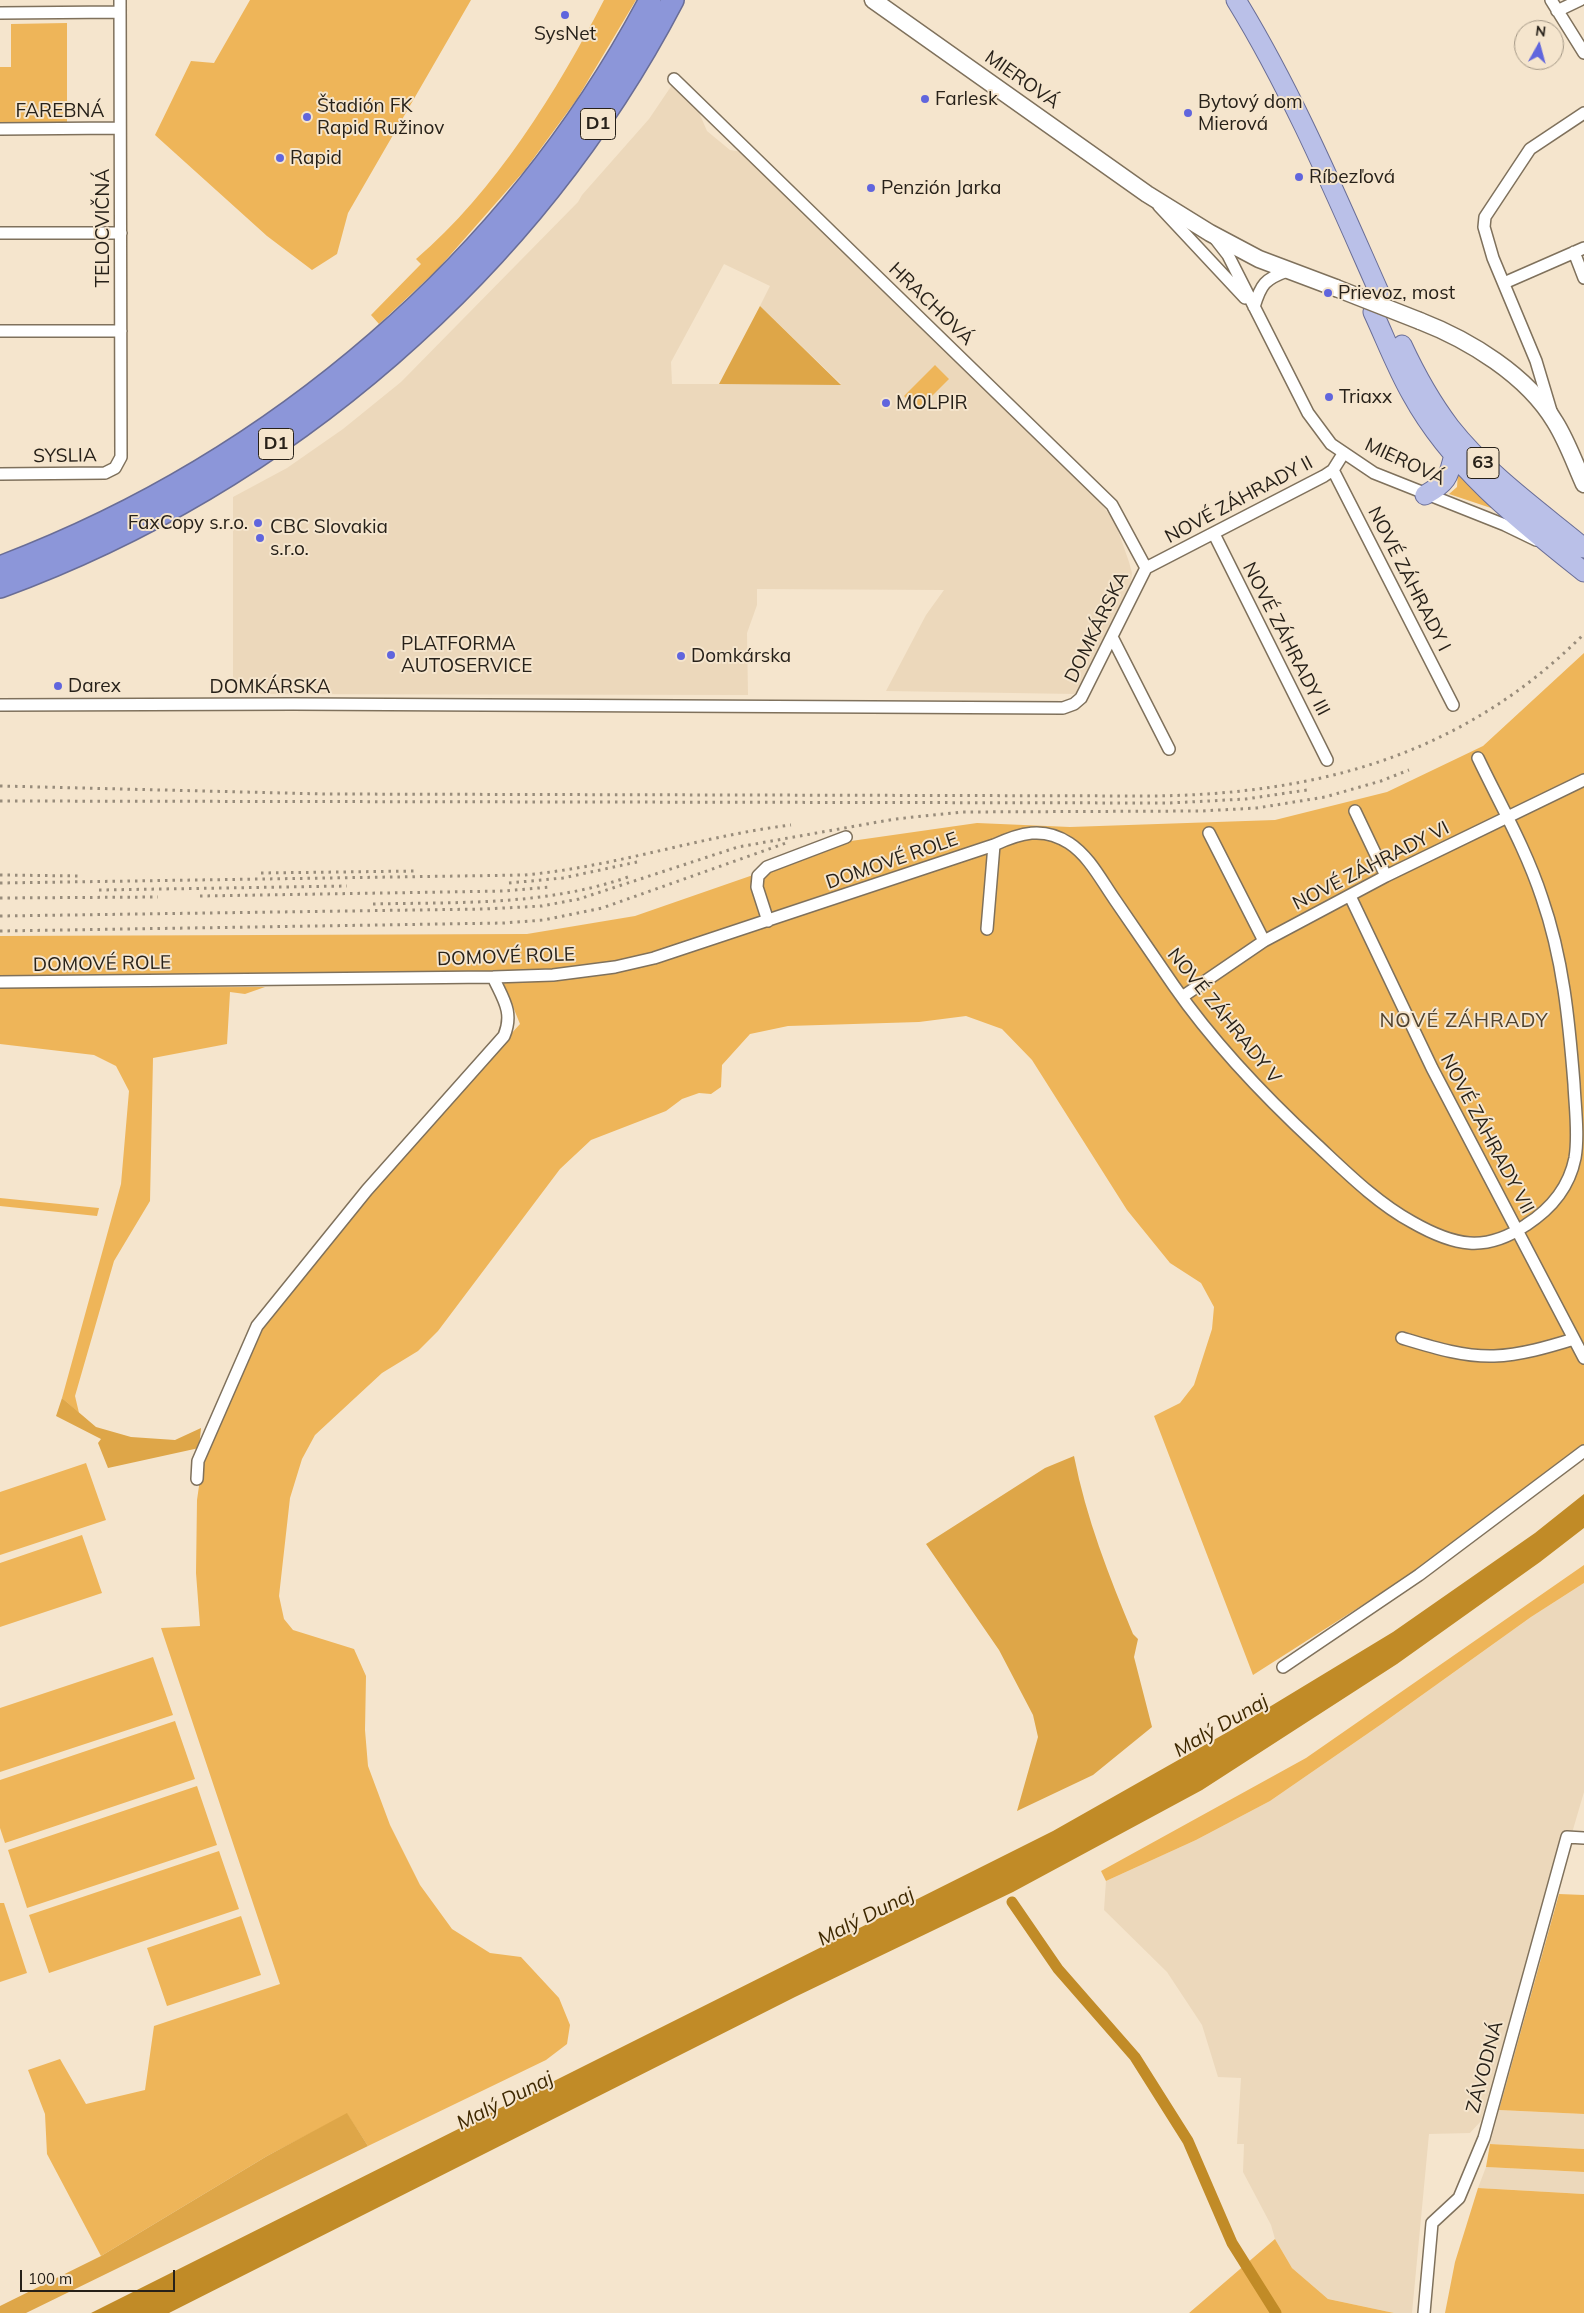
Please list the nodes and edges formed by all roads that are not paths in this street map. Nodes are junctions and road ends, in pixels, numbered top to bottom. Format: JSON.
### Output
{"nodes":[{"id":1,"x":650,"y":0,"type":"edge"},
{"id":2,"x":673,"y":0,"type":"edge"},
{"id":3,"x":873,"y":0,"type":"edge"},
{"id":4,"x":1224,"y":0,"type":"edge"},
{"id":5,"x":1236,"y":0,"type":"edge"},
{"id":6,"x":1550,"y":0,"type":"edge"},
{"id":7,"x":1580,"y":0,"type":"edge"},
{"id":8,"x":120,"y":6,"type":"edge"},
{"id":9,"x":1558,"y":11,"type":"junction"},
{"id":10,"x":0,"y":13,"type":"edge"},
{"id":11,"x":1584,"y":53,"type":"edge"},
{"id":12,"x":674,"y":79,"type":"dead end"},
{"id":13,"x":1584,"y":113,"type":"edge"},
{"id":14,"x":120,"y":128,"type":"junction"},
{"id":15,"x":0,"y":129,"type":"edge"},
{"id":16,"x":1147,"y":194,"type":"junction"},
{"id":17,"x":0,"y":233,"type":"edge"},
{"id":18,"x":121,"y":233,"type":"junction"},
{"id":19,"x":1211,"y":234,"type":"junction"},
{"id":20,"x":1579,"y":250,"type":"edge"},
{"id":21,"x":1287,"y":271,"type":"junction"},
{"id":22,"x":1584,"y":278,"type":"edge"},
{"id":23,"x":1504,"y":283,"type":"junction"},
{"id":24,"x":1254,"y":307,"type":"junction"},
{"id":25,"x":0,"y":331,"type":"edge"},
{"id":26,"x":121,"y":331,"type":"junction"},
{"id":27,"x":1555,"y":421,"type":"junction"},
{"id":28,"x":1343,"y":454,"type":"junction"},
{"id":29,"x":1454,"y":454,"type":"junction"},
{"id":30,"x":121,"y":457,"type":"joint"},
{"id":31,"x":1333,"y":470,"type":"junction"},
{"id":32,"x":0,"y":474,"type":"edge"},
{"id":33,"x":1584,"y":484,"type":"edge"},
{"id":34,"x":1425,"y":495,"type":"junction"},
{"id":35,"x":1214,"y":534,"type":"junction"},
{"id":36,"x":1584,"y":548,"type":"edge"},
{"id":37,"x":1556,"y":550,"type":"junction"},
{"id":38,"x":0,"y":567,"type":"edge"},
{"id":39,"x":1146,"y":568,"type":"junction"},
{"id":40,"x":1584,"y":572,"type":"edge"},
{"id":41,"x":0,"y":587,"type":"edge"},
{"id":42,"x":1112,"y":637,"type":"junction"},
{"id":43,"x":0,"y":705,"type":"edge"},
{"id":44,"x":1454,"y":705,"type":"dead end"},
{"id":45,"x":1169,"y":749,"type":"dead end"},
{"id":46,"x":1478,"y":758,"type":"dead end"},
{"id":47,"x":1327,"y":760,"type":"dead end"},
{"id":48,"x":1584,"y":780,"type":"edge"},
{"id":49,"x":1355,"y":811,"type":"dead end"},
{"id":50,"x":1507,"y":817,"type":"junction"},
{"id":51,"x":1210,"y":833,"type":"dead end"},
{"id":52,"x":846,"y":838,"type":"dead end"},
{"id":53,"x":994,"y":845,"type":"junction"},
{"id":54,"x":1386,"y":876,"type":"junction"},
{"id":55,"x":1350,"y":896,"type":"junction"},
{"id":56,"x":768,"y":921,"type":"junction"},
{"id":57,"x":988,"y":929,"type":"dead end"},
{"id":58,"x":1264,"y":941,"type":"junction"},
{"id":59,"x":493,"y":977,"type":"junction"},
{"id":60,"x":0,"y":982,"type":"edge"},
{"id":61,"x":1182,"y":996,"type":"junction"},
{"id":62,"x":1518,"y":1230,"type":"junction"},
{"id":63,"x":1402,"y":1338,"type":"dead end"},
{"id":64,"x":1574,"y":1339,"type":"junction"},
{"id":65,"x":1584,"y":1358,"type":"edge"},
{"id":66,"x":1582,"y":1453,"type":"edge"},
{"id":67,"x":197,"y":1479,"type":"dead end"},
{"id":68,"x":1284,"y":1667,"type":"dead end"},
{"id":69,"x":1584,"y":1838,"type":"edge"},
{"id":70,"x":1424,"y":2313,"type":"edge"}],
"edges":[{"from":1,"to":38,"type":"highway","number":"D1"},
{"from":2,"to":41,"type":"highway","number":"D1"},
{"from":3,"to":16,"type":"street","name":"MIEROVÁ"},
{"from":4,"to":5,"type":"main road"},
{"from":6,"to":9,"type":"street"},
{"from":7,"to":9,"type":"street"},
{"from":8,"to":10,"type":"street"},
{"from":8,"to":14,"type":"street","name":"TELOCVIČNÁ"},
{"from":9,"to":11,"type":"street"},
{"from":12,"to":39,"type":"street","name":"HRACHOVÁ"},
{"from":13,"to":23,"type":"street"},
{"from":14,"to":15,"type":"street","name":"FAREBNÁ"},
{"from":14,"to":18,"type":"street","name":"TELOCVIČNÁ"},
{"from":16,"to":19,"type":"street","name":"MIEROVÁ"},
{"from":16,"to":24,"type":"street","name":"MIEROVÁ"},
{"from":17,"to":18,"type":"street"},
{"from":18,"to":26,"type":"street","name":"TELOCVIČNÁ"},
{"from":19,"to":21,"type":"street","name":"MIEROVÁ"},
{"from":19,"to":24,"type":"street","name":"MIEROVÁ"},
{"from":20,"to":22,"type":"street"},
{"from":20,"to":23,"type":"street"},
{"from":21,"to":24,"type":"street"},
{"from":21,"to":27,"type":"street","name":"MIEROVÁ","bridge":true},
{"from":23,"to":27,"type":"street"},
{"from":24,"to":28,"type":"street","name":"MIEROVÁ"},
{"from":25,"to":26,"type":"street"},
{"from":26,"to":30,"type":"street","name":"TELOCVIČNÁ"},
{"from":27,"to":33,"type":"street","name":"MIEROVÁ"},
{"from":28,"to":31,"type":"street","name":"NOVÉ ZÁHRADY II"},
{"from":28,"to":34,"type":"street","name":"MIEROVÁ"},
{"from":29,"to":34,"type":"main road"},
{"from":29,"to":36,"type":"main road","number":"63"},
{"from":29,"to":37,"type":"main road","number":"63"},
{"from":30,"to":32,"type":"street","name":"SYSLIA"},
{"from":31,"to":35,"type":"street","name":"NOVÉ ZÁHRADY II"},
{"from":31,"to":44,"type":"street","name":"NOVÉ ZÁHRADY I"},
{"from":34,"to":37,"type":"street","name":"MIEROVÁ"},
{"from":35,"to":39,"type":"street","name":"NOVÉ ZÁHRADY II"},
{"from":35,"to":47,"type":"street","name":"NOVÉ ZÁHRADY III"},
{"from":37,"to":40,"type":"main road","number":"63"},
{"from":39,"to":42,"type":"street","name":"DOMKÁRSKA"},
{"from":42,"to":43,"type":"street","name":"DOMKÁRSKA"},
{"from":42,"to":45,"type":"street"},
{"from":46,"to":50,"type":"street"},
{"from":48,"to":50,"type":"street","name":"NOVÉ ZÁHRADY VI"},
{"from":49,"to":54,"type":"street"},
{"from":50,"to":54,"type":"street","name":"NOVÉ ZÁHRADY VI"},
{"from":50,"to":62,"type":"street"},
{"from":51,"to":58,"type":"street"},
{"from":52,"to":56,"type":"street"},
{"from":53,"to":56,"type":"street","name":"DOMOVÉ ROLE"},
{"from":53,"to":57,"type":"street"},
{"from":53,"to":61,"type":"street","name":"NOVÉ ZÁHRADY V"},
{"from":54,"to":55,"type":"street","name":"NOVÉ ZÁHRADY VI"},
{"from":55,"to":58,"type":"street","name":"NOVÉ ZÁHRADY VI"},
{"from":55,"to":62,"type":"street","name":"NOVÉ ZÁHRADY VII"},
{"from":56,"to":59,"type":"street","name":"DOMOVÉ ROLE"},
{"from":58,"to":61,"type":"street","name":"NOVÉ ZÁHRADY VI"},
{"from":59,"to":60,"type":"street","name":"DOMOVÉ ROLE"},
{"from":59,"to":67,"type":"street"},
{"from":61,"to":62,"type":"street","name":"NOVÉ ZÁHRADY V"},
{"from":62,"to":64,"type":"street","name":"NOVÉ ZÁHRADY VII"},
{"from":63,"to":64,"type":"street"},
{"from":64,"to":65,"type":"street","name":"NOVÉ ZÁHRADY VII"},
{"from":66,"to":68,"type":"street"},
{"from":69,"to":70,"type":"street","name":"ZÁVODNÁ"}]}
